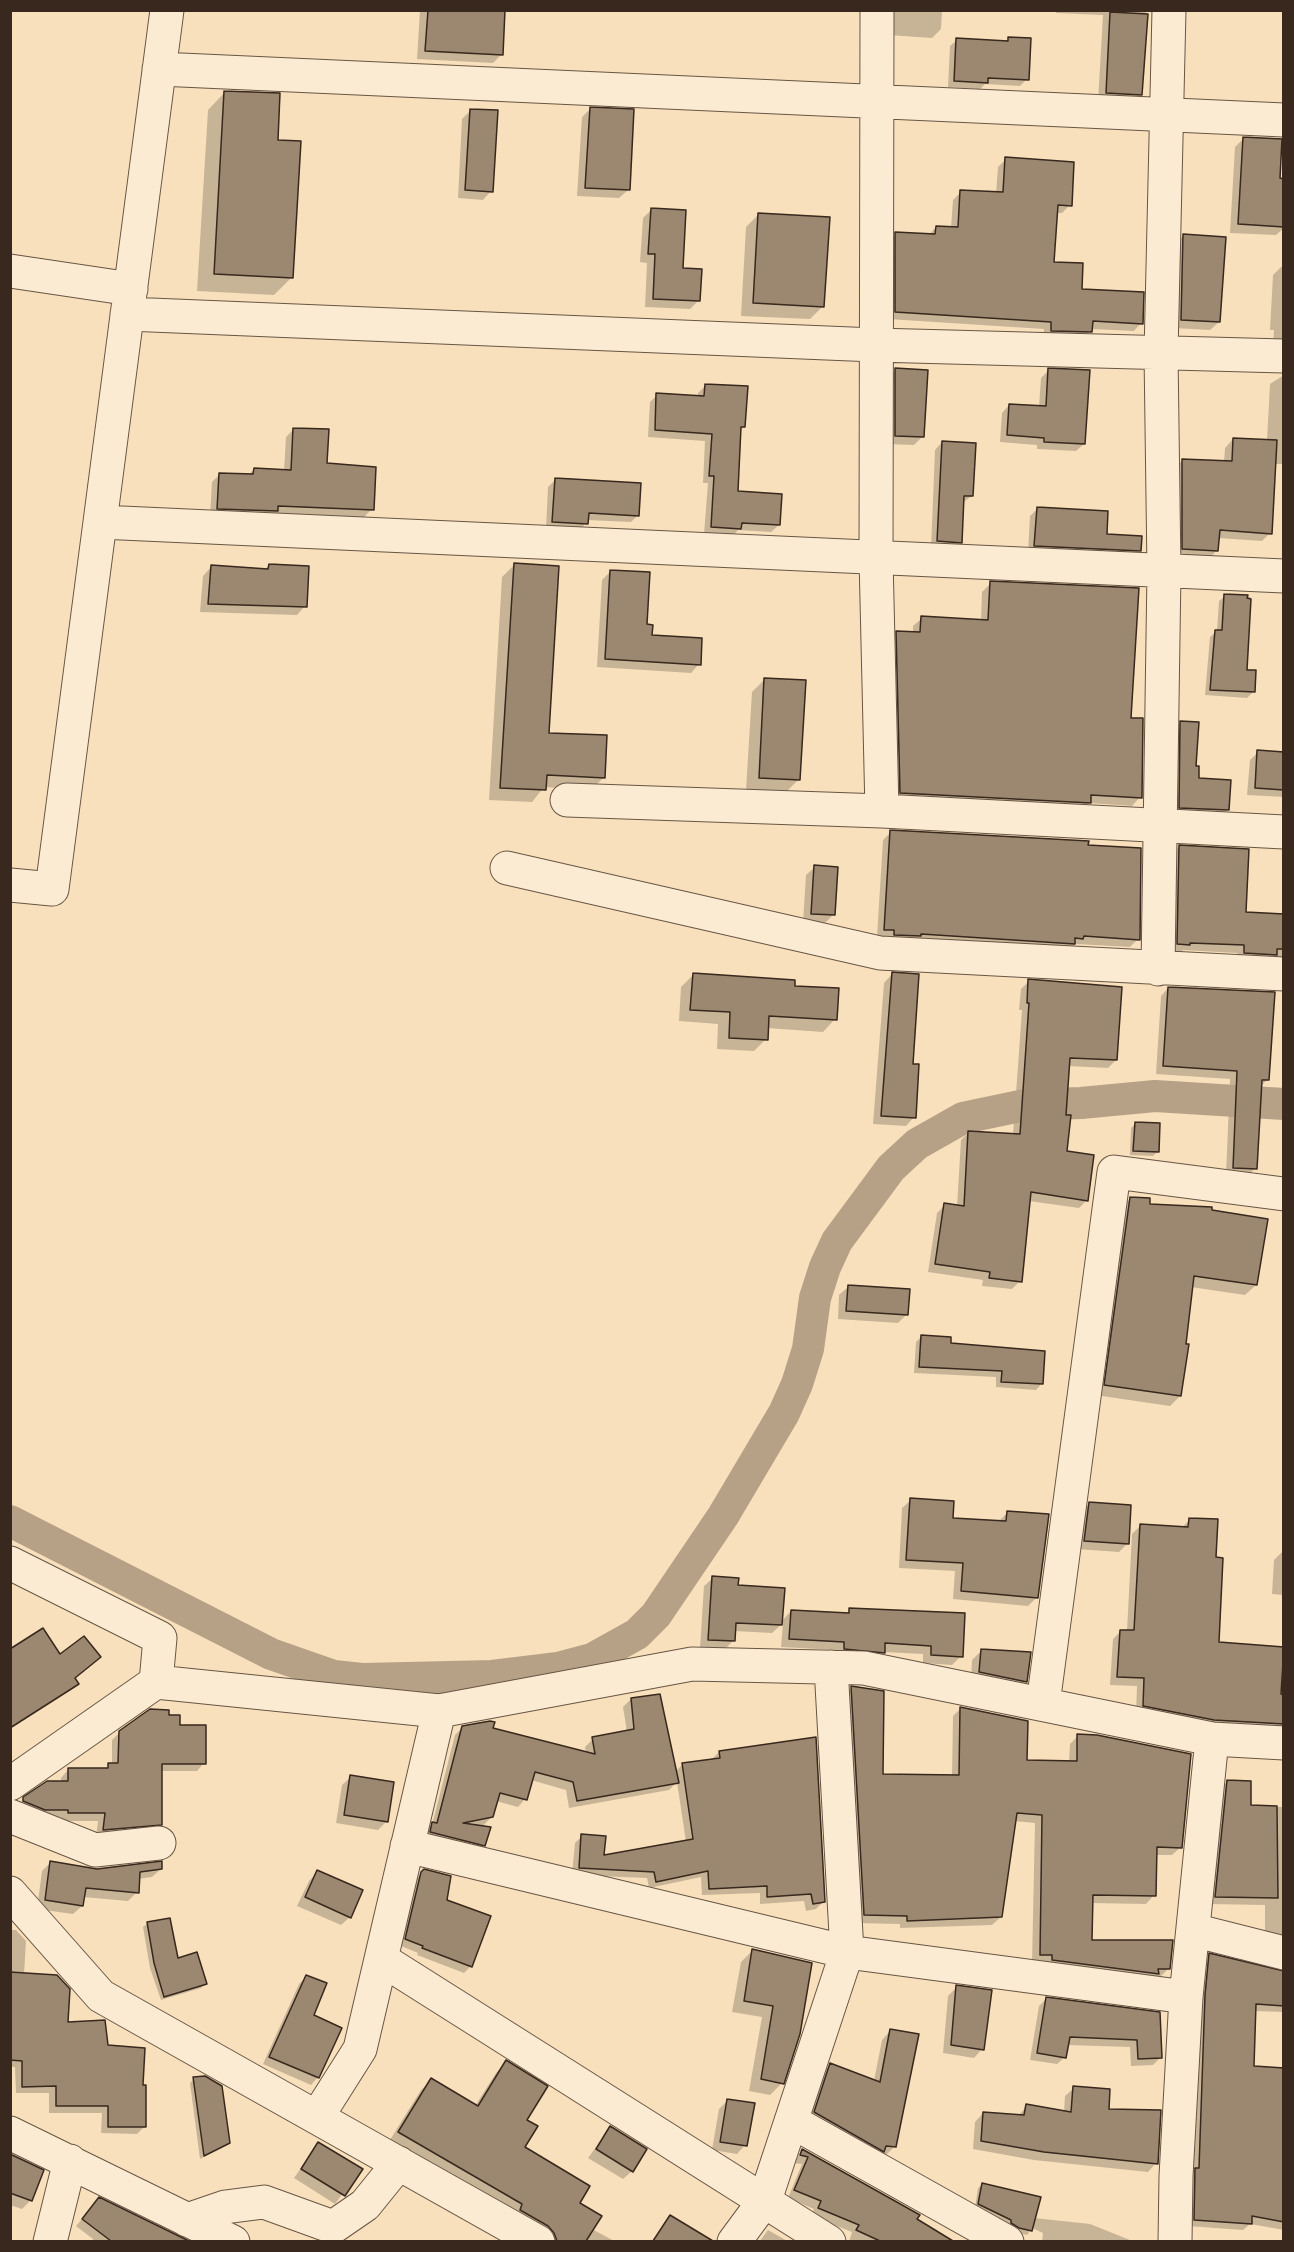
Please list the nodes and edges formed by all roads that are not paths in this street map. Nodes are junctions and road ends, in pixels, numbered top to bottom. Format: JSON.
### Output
{"nodes":[{"id":1,"x":167,"y":10,"type":"edge"},
{"id":2,"x":877,"y":10,"type":"edge"},
{"id":3,"x":1169,"y":10,"type":"edge"},
{"id":4,"x":159,"y":69,"type":"junction"},
{"id":5,"x":875,"y":100,"type":"junction"},
{"id":6,"x":1167,"y":115,"type":"junction"},
{"id":7,"x":1284,"y":120,"type":"edge"},
{"id":8,"x":10,"y":271,"type":"edge"},
{"id":9,"x":129,"y":302,"type":"junction"},
{"id":10,"x":875,"y":345,"type":"junction"},
{"id":11,"x":1161,"y":353,"type":"junction"},
{"id":12,"x":1284,"y":356,"type":"edge"},
{"id":13,"x":100,"y":522,"type":"junction"},
{"id":14,"x":876,"y":558,"type":"junction"},
{"id":15,"x":1164,"y":571,"type":"junction"},
{"id":16,"x":1284,"y":576,"type":"edge"},
{"id":17,"x":567,"y":800,"type":"dead end"},
{"id":18,"x":882,"y":811,"type":"junction"},
{"id":19,"x":1160,"y":825,"type":"junction"},
{"id":20,"x":1284,"y":832,"type":"edge"},
{"id":21,"x":507,"y":868,"type":"dead end"},
{"id":22,"x":10,"y":885,"type":"edge"},
{"id":23,"x":1158,"y":969,"type":"junction"},
{"id":24,"x":1284,"y":975,"type":"edge"},
{"id":25,"x":1284,"y":1194,"type":"edge"},
{"id":26,"x":10,"y":1563,"type":"edge"},
{"id":27,"x":831,"y":1667,"type":"junction"},
{"id":28,"x":156,"y":1682,"type":"junction"},
{"id":29,"x":1043,"y":1704,"type":"junction"},
{"id":30,"x":439,"y":1711,"type":"junction"},
{"id":31,"x":1212,"y":1739,"type":"junction"},
{"id":32,"x":1284,"y":1743,"type":"edge"},
{"id":33,"x":10,"y":1784,"type":"edge"},
{"id":34,"x":10,"y":1816,"type":"edge"},
{"id":35,"x":159,"y":1843,"type":"dead end"},
{"id":36,"x":407,"y":1846,"type":"junction"},
{"id":37,"x":10,"y":1893,"type":"edge"},
{"id":38,"x":1193,"y":1930,"type":"junction"},
{"id":39,"x":847,"y":1952,"type":"junction"},
{"id":40,"x":1284,"y":1953,"type":"edge"},
{"id":41,"x":381,"y":1959,"type":"junction"},
{"id":42,"x":1186,"y":1997,"type":"junction"},
{"id":43,"x":317,"y":2117,"type":"junction"},
{"id":44,"x":791,"y":2121,"type":"junction"},
{"id":45,"x":10,"y":2133,"type":"edge"},
{"id":46,"x":70,"y":2161,"type":"junction"},
{"id":47,"x":399,"y":2163,"type":"junction"},
{"id":48,"x":765,"y":2200,"type":"junction"},
{"id":49,"x":187,"y":2220,"type":"junction"},
{"id":50,"x":50,"y":2241,"type":"edge"},
{"id":51,"x":233,"y":2241,"type":"edge"},
{"id":52,"x":538,"y":2241,"type":"edge"},
{"id":53,"x":734,"y":2241,"type":"edge"},
{"id":54,"x":828,"y":2241,"type":"edge"},
{"id":55,"x":1007,"y":2241,"type":"edge"},
{"id":56,"x":1175,"y":2241,"type":"edge"}],
"edges":[{"from":1,"to":4,"type":"street"},
{"from":2,"to":5,"type":"street"},
{"from":3,"to":6,"type":"street"},
{"from":4,"to":5,"type":"street"},
{"from":4,"to":9,"type":"street"},
{"from":5,"to":6,"type":"street"},
{"from":5,"to":10,"type":"street"},
{"from":6,"to":7,"type":"street"},
{"from":6,"to":11,"type":"street"},
{"from":8,"to":9,"type":"street"},
{"from":9,"to":10,"type":"street"},
{"from":9,"to":13,"type":"street"},
{"from":10,"to":11,"type":"street"},
{"from":10,"to":14,"type":"street"},
{"from":11,"to":12,"type":"street"},
{"from":11,"to":15,"type":"street"},
{"from":13,"to":14,"type":"street"},
{"from":13,"to":22,"type":"street"},
{"from":14,"to":15,"type":"street"},
{"from":14,"to":18,"type":"street"},
{"from":15,"to":16,"type":"street"},
{"from":15,"to":19,"type":"street"},
{"from":17,"to":18,"type":"street"},
{"from":18,"to":19,"type":"street"},
{"from":19,"to":20,"type":"street"},
{"from":19,"to":23,"type":"street"},
{"from":21,"to":23,"type":"street"},
{"from":23,"to":24,"type":"street"},
{"from":25,"to":29,"type":"street"},
{"from":26,"to":28,"type":"street"},
{"from":27,"to":29,"type":"street"},
{"from":27,"to":30,"type":"street"},
{"from":27,"to":39,"type":"street"},
{"from":28,"to":30,"type":"street"},
{"from":28,"to":33,"type":"street"},
{"from":29,"to":31,"type":"street"},
{"from":30,"to":36,"type":"street"},
{"from":31,"to":32,"type":"street"},
{"from":31,"to":38,"type":"street"},
{"from":34,"to":35,"type":"street"},
{"from":36,"to":39,"type":"street"},
{"from":36,"to":41,"type":"street"},
{"from":37,"to":43,"type":"street"},
{"from":38,"to":40,"type":"street"},
{"from":38,"to":42,"type":"street"},
{"from":39,"to":42,"type":"street"},
{"from":39,"to":44,"type":"street"},
{"from":41,"to":43,"type":"street"},
{"from":41,"to":48,"type":"street"},
{"from":42,"to":56,"type":"street"},
{"from":43,"to":47,"type":"street"},
{"from":44,"to":48,"type":"street"},
{"from":44,"to":55,"type":"street"},
{"from":45,"to":46,"type":"street"},
{"from":46,"to":49,"type":"street"},
{"from":46,"to":50,"type":"street"},
{"from":47,"to":49,"type":"street"},
{"from":47,"to":52,"type":"street"},
{"from":48,"to":53,"type":"street"},
{"from":48,"to":54,"type":"street"},
{"from":49,"to":51,"type":"street"}]}
